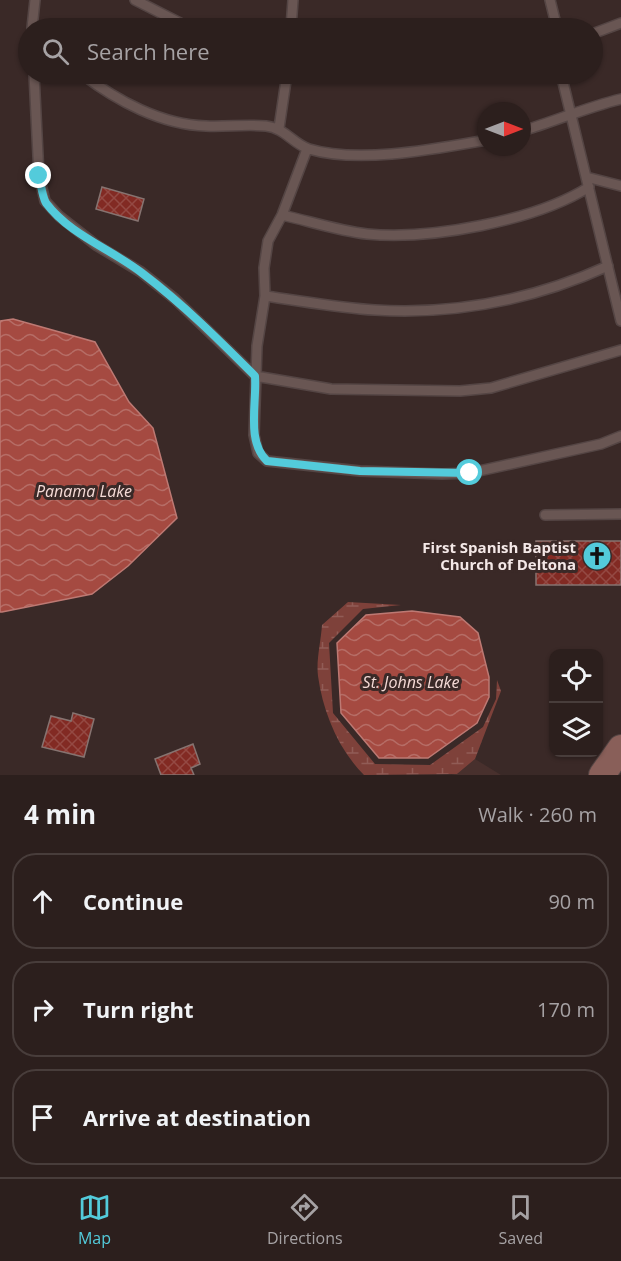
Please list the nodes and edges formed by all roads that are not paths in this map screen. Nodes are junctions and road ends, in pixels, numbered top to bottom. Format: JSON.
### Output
{"nodes":[{"id":1,"x":35,"y":0,"type":"edge"},
{"id":2,"x":135,"y":0,"type":"edge"},
{"id":3,"x":293,"y":0,"type":"edge"},
{"id":4,"x":550,"y":0,"type":"edge"},
{"id":5,"x":33,"y":18,"type":"edge"},
{"id":6,"x":170,"y":18,"type":"edge"},
{"id":7,"x":292,"y":18,"type":"edge"},
{"id":8,"x":554,"y":18,"type":"edge"},
{"id":9,"x":621,"y":23,"type":"edge"},
{"id":10,"x":603,"y":30,"type":"edge"},
{"id":11,"x":34,"y":84,"type":"edge"},
{"id":12,"x":95,"y":84,"type":"edge"},
{"id":13,"x":286,"y":84,"type":"edge"},
{"id":14,"x":563,"y":84,"type":"edge"},
{"id":15,"x":621,"y":99,"type":"edge"},
{"id":16,"x":571,"y":115,"type":"junction"},
{"id":17,"x":279,"y":128,"type":"junction"},
{"id":18,"x":531,"y":128,"type":"edge"},
{"id":19,"x":477,"y":141,"type":"edge"},
{"id":20,"x":308,"y":148,"type":"junction"},
{"id":21,"x":586,"y":177,"type":"junction"},
{"id":22,"x":621,"y":186,"type":"edge"},
{"id":23,"x":588,"y":187,"type":"junction"},
{"id":24,"x":282,"y":215,"type":"junction"},
{"id":25,"x":608,"y":266,"type":"junction"},
{"id":26,"x":266,"y":296,"type":"junction"},
{"id":27,"x":621,"y":321,"type":"edge"},
{"id":28,"x":621,"y":350,"type":"edge"},
{"id":29,"x":255,"y":376,"type":"junction"},
{"id":30,"x":621,"y":436,"type":"edge"},
{"id":31,"x":621,"y":514,"type":"edge"},
{"id":32,"x":544,"y":515,"type":"dead end"},
{"id":33,"x":621,"y":748,"type":"edge"},
{"id":34,"x":602,"y":775,"type":"edge"}],
"edges":[{"from":1,"to":5,"type":"lane"},
{"from":2,"to":6,"type":"lane"},
{"from":3,"to":7,"type":"lane"},
{"from":4,"to":8,"type":"lane"},
{"from":9,"to":10,"type":"lane"},
{"from":11,"to":29,"type":"lane"},
{"from":12,"to":17,"type":"lane"},
{"from":13,"to":17,"type":"lane"},
{"from":14,"to":16,"type":"lane"},
{"from":15,"to":16,"type":"lane"},
{"from":16,"to":18,"type":"lane"},
{"from":16,"to":21,"type":"lane"},
{"from":17,"to":20,"type":"lane"},
{"from":19,"to":20,"type":"lane"},
{"from":20,"to":24,"type":"lane"},
{"from":21,"to":22,"type":"lane"},
{"from":21,"to":23,"type":"lane"},
{"from":23,"to":24,"type":"lane"},
{"from":23,"to":25,"type":"lane"},
{"from":24,"to":26,"type":"lane"},
{"from":25,"to":26,"type":"lane"},
{"from":25,"to":27,"type":"lane"},
{"from":26,"to":29,"type":"lane"},
{"from":28,"to":29,"type":"lane"},
{"from":29,"to":30,"type":"lane"},
{"from":31,"to":32,"type":"lane"},
{"from":33,"to":34,"type":"main road"}]}
